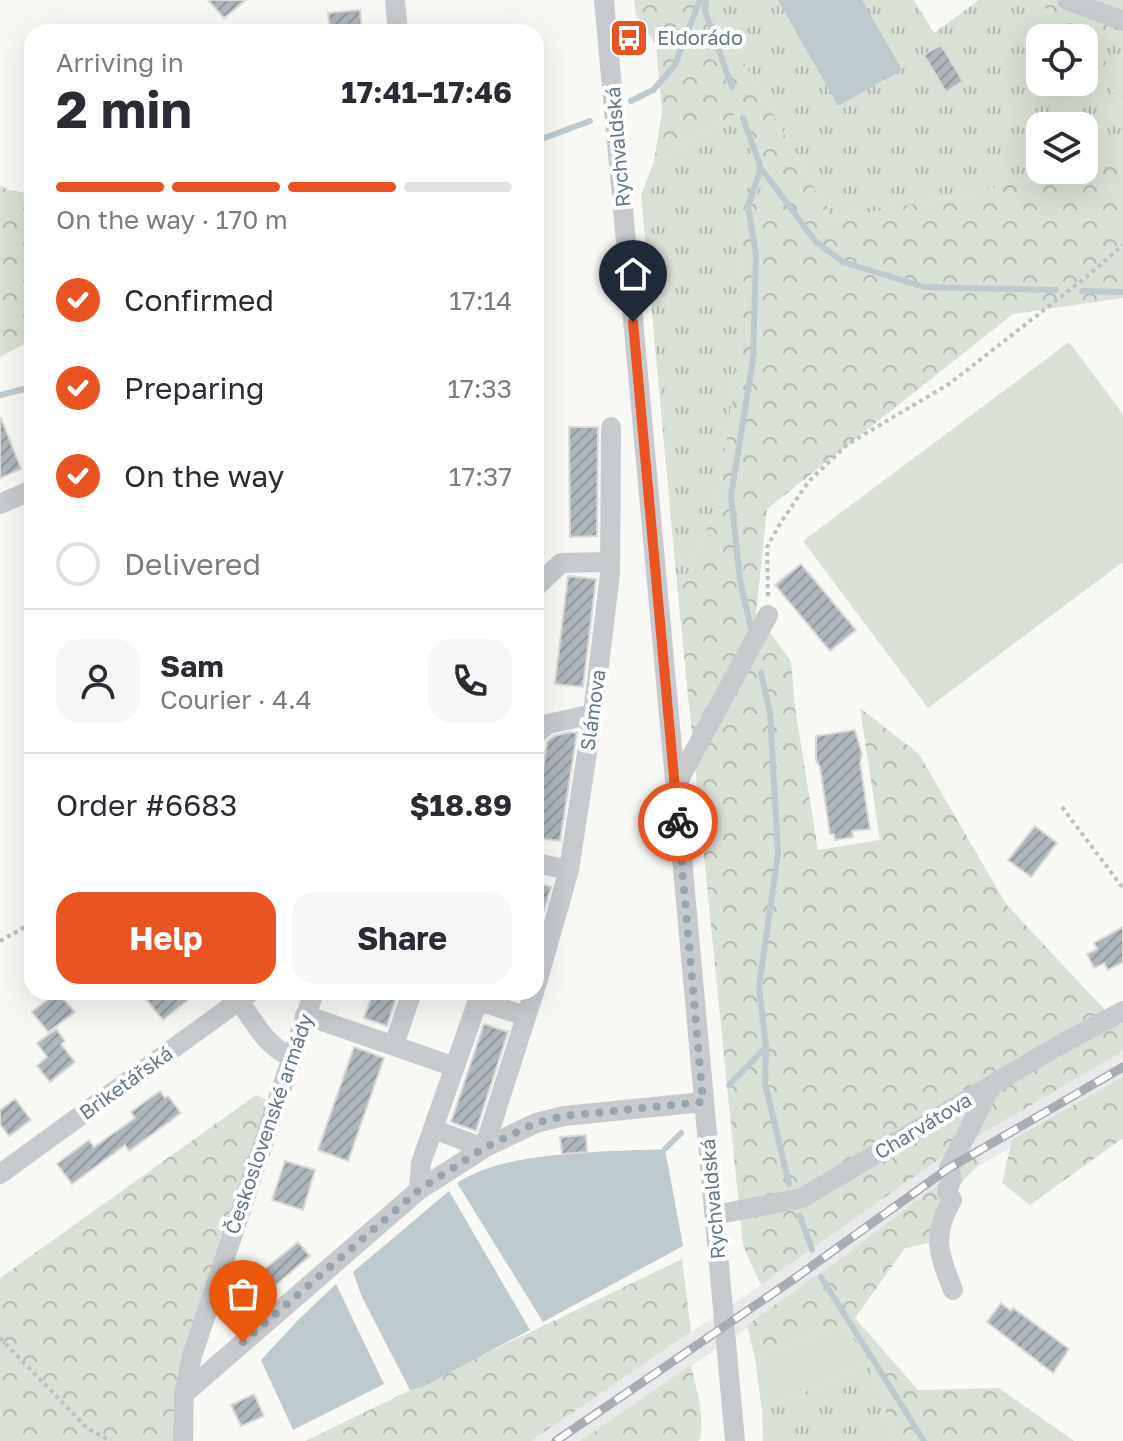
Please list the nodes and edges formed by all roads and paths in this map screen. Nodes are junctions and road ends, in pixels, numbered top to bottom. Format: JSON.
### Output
{"nodes":[{"id":1,"x":395,"y":0,"type":"edge"},
{"id":2,"x":604,"y":0,"type":"edge"},
{"id":3,"x":1067,"y":0,"type":"edge"},
{"id":4,"x":1123,"y":21,"type":"edge"},
{"id":5,"x":397,"y":24,"type":"edge"},
{"id":6,"x":1123,"y":245,"type":"edge"},
{"id":7,"x":611,"y":427,"type":"dead end"},
{"id":8,"x":24,"y":494,"type":"edge"},
{"id":9,"x":0,"y":504,"type":"edge"},
{"id":10,"x":610,"y":562,"type":"junction"},
{"id":11,"x":544,"y":579,"type":"edge"},
{"id":12,"x":768,"y":615,"type":"joint"},
{"id":13,"x":593,"y":714,"type":"junction"},
{"id":14,"x":544,"y":727,"type":"edge"},
{"id":15,"x":675,"y":787,"type":"junction"},
{"id":16,"x":1062,"y":807,"type":"dead end"},
{"id":17,"x":544,"y":865,"type":"edge"},
{"id":18,"x":569,"y":870,"type":"junction"},
{"id":19,"x":1123,"y":888,"type":"edge"},
{"id":20,"x":24,"y":928,"type":"edge"},
{"id":21,"x":0,"y":941,"type":"edge"},
{"id":22,"x":544,"y":958,"type":"edge"},
{"id":23,"x":241,"y":1000,"type":"edge"},
{"id":24,"x":246,"y":1000,"type":"edge"},
{"id":25,"x":311,"y":1000,"type":"edge"},
{"id":26,"x":409,"y":1000,"type":"edge"},
{"id":27,"x":478,"y":1000,"type":"edge"},
{"id":28,"x":486,"y":1000,"type":"edge"},
{"id":29,"x":531,"y":1000,"type":"edge"},
{"id":30,"x":1123,"y":1011,"type":"edge"},
{"id":31,"x":305,"y":1015,"type":"junction"},
{"id":32,"x":526,"y":1016,"type":"junction"},
{"id":33,"x":394,"y":1045,"type":"junction"},
{"id":34,"x":291,"y":1057,"type":"junction"},
{"id":35,"x":455,"y":1067,"type":"junction"},
{"id":36,"x":992,"y":1085,"type":"junction"},
{"id":37,"x":703,"y":1102,"type":"junction"},
{"id":38,"x":433,"y":1129,"type":"junction"},
{"id":39,"x":484,"y":1148,"type":"junction"},
{"id":40,"x":0,"y":1174,"type":"edge"},
{"id":41,"x":419,"y":1190,"type":"junction"},
{"id":42,"x":715,"y":1215,"type":"junction"},
{"id":43,"x":953,"y":1290,"type":"dead end"},
{"id":44,"x":0,"y":1338,"type":"edge"},
{"id":45,"x":184,"y":1394,"type":"junction"},
{"id":46,"x":111,"y":1441,"type":"edge"},
{"id":47,"x":183,"y":1441,"type":"edge"},
{"id":48,"x":735,"y":1441,"type":"edge"}],
"edges":[{"from":1,"to":5,"type":"street"},
{"from":2,"to":15,"type":"street","name":"Rychvaldská"},
{"from":3,"to":4,"type":"street"},
{"from":6,"to":12,"type":"path"},
{"from":7,"to":10,"type":"street","name":"Slámova"},
{"from":8,"to":9,"type":"street"},
{"from":10,"to":11,"type":"street"},
{"from":10,"to":13,"type":"street","name":"Slámova"},
{"from":12,"to":15,"type":"street"},
{"from":13,"to":14,"type":"street"},
{"from":13,"to":18,"type":"street","name":"Slámova"},
{"from":15,"to":37,"type":"street","name":"Rychvaldská"},
{"from":16,"to":19,"type":"path"},
{"from":17,"to":18,"type":"street"},
{"from":18,"to":22,"type":"street","name":"Slámova"},
{"from":20,"to":21,"type":"path"},
{"from":23,"to":40,"type":"street","name":"Briketářská"},
{"from":24,"to":34,"type":"street"},
{"from":25,"to":31,"type":"street","name":"Československé armády"},
{"from":26,"to":33,"type":"street"},
{"from":27,"to":35,"type":"street"},
{"from":28,"to":32,"type":"street"},
{"from":29,"to":32,"type":"street","name":"Slámova"},
{"from":30,"to":36,"type":"street","name":"Charvátova"},
{"from":31,"to":33,"type":"street"},
{"from":31,"to":34,"type":"street","name":"Československé armády"},
{"from":32,"to":39,"type":"street","name":"Slámova"},
{"from":33,"to":35,"type":"street"},
{"from":34,"to":45,"type":"street","name":"Československé armády"},
{"from":35,"to":38,"type":"street"},
{"from":36,"to":42,"type":"street","name":"Charvátova"},
{"from":36,"to":43,"type":"street"},
{"from":37,"to":39,"type":"street"},
{"from":37,"to":42,"type":"street","name":"Rychvaldská"},
{"from":38,"to":39,"type":"street"},
{"from":38,"to":41,"type":"street"},
{"from":39,"to":41,"type":"street"},
{"from":41,"to":45,"type":"street"},
{"from":42,"to":48,"type":"street","name":"Rychvaldská"},
{"from":44,"to":46,"type":"path"},
{"from":45,"to":47,"type":"street","name":"Československé armády"}]}
